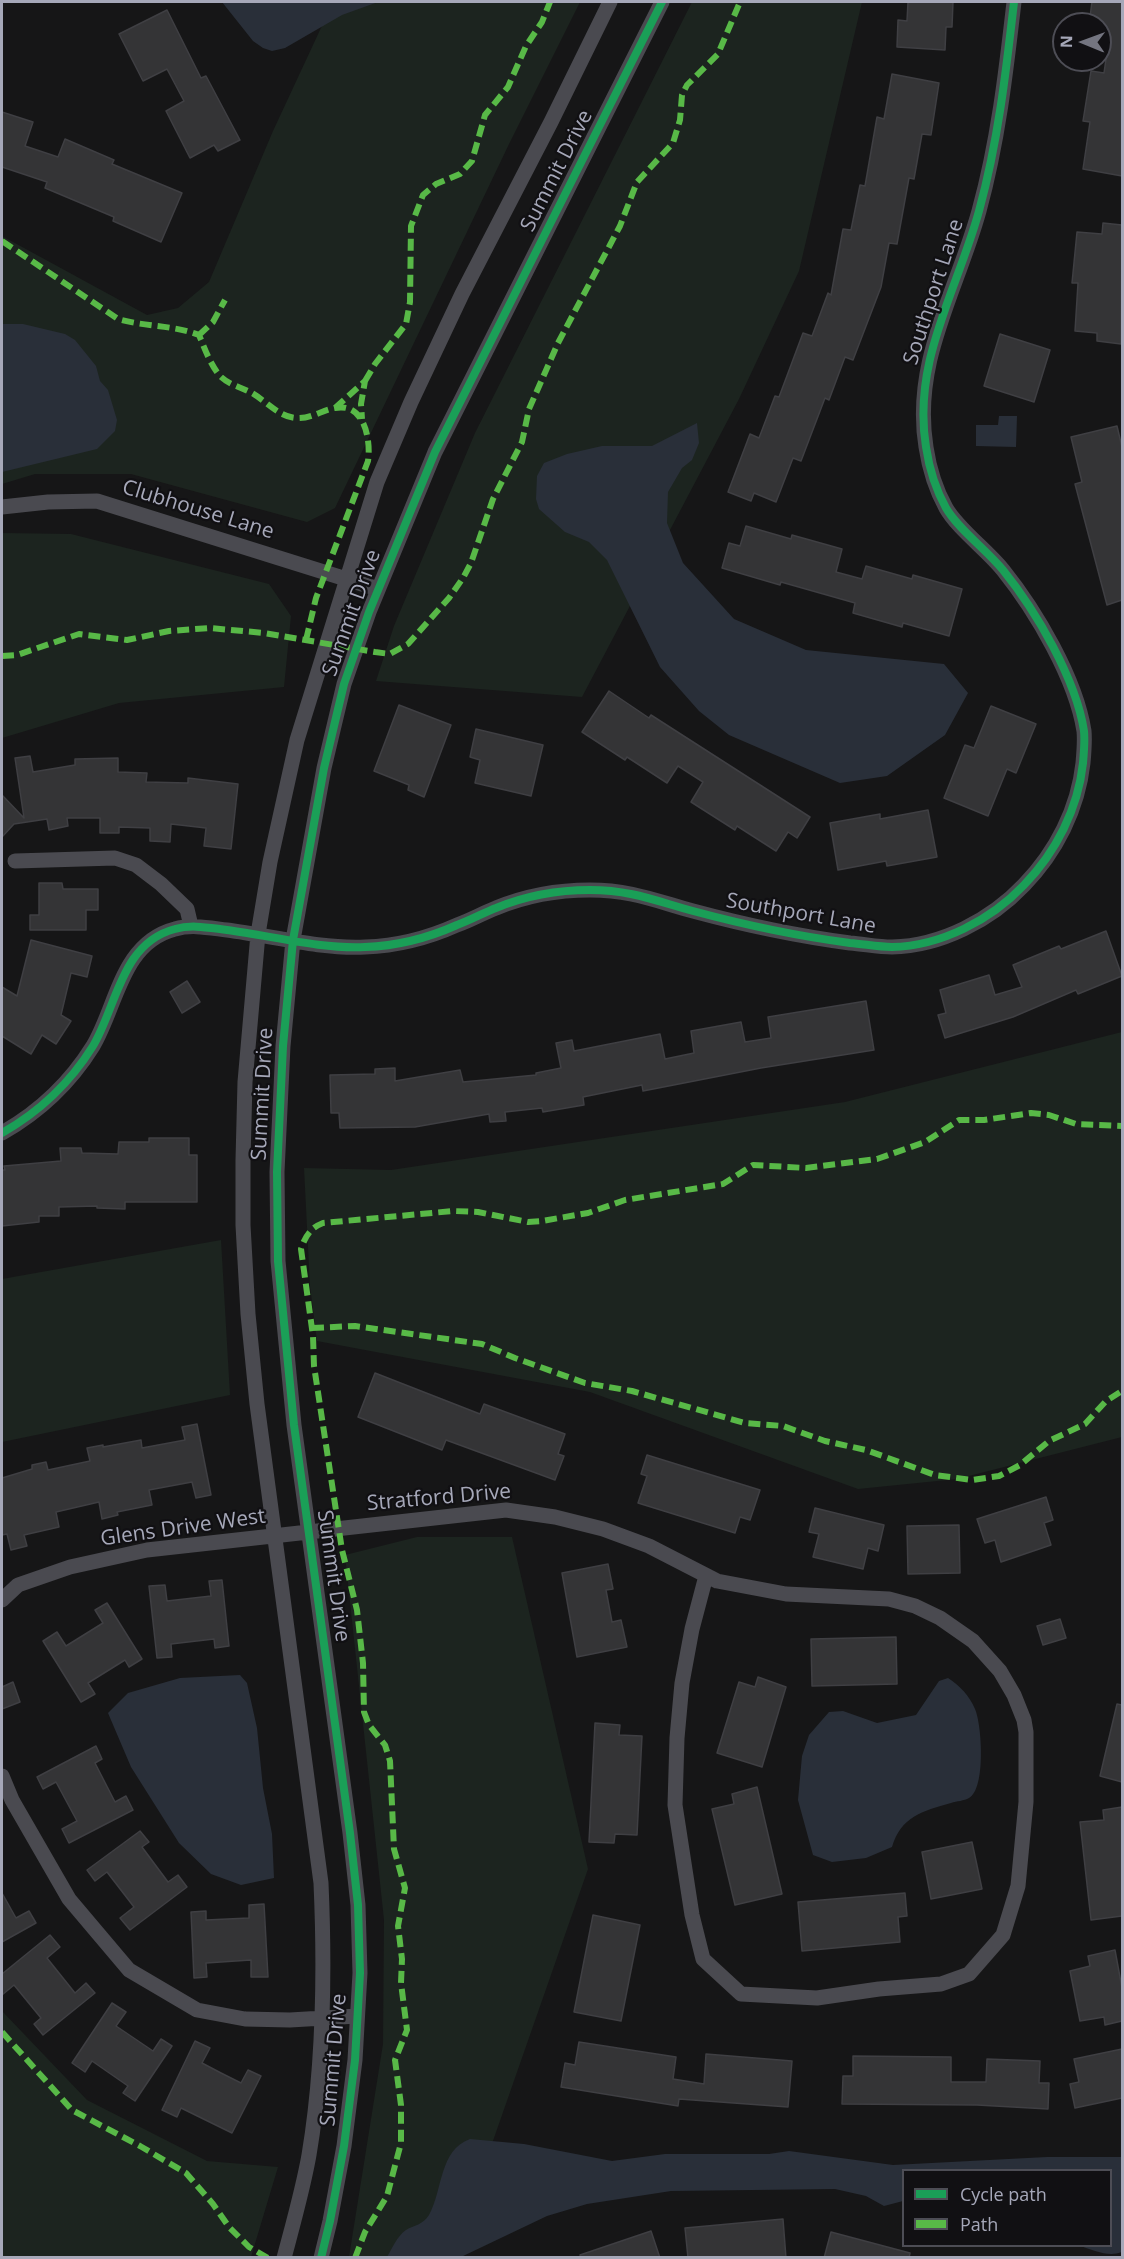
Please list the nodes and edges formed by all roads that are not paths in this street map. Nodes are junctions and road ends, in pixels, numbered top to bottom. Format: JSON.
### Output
{"nodes":[{"id":1,"x":610,"y":2,"type":"edge"},
{"id":2,"x":662,"y":2,"type":"edge"},
{"id":3,"x":1014,"y":2,"type":"edge"},
{"id":4,"x":2,"y":507,"type":"edge"},
{"id":5,"x":346,"y":578,"type":"junction"},
{"id":6,"x":378,"y":589,"type":"junction"},
{"id":7,"x":15,"y":861,"type":"dead end"},
{"id":8,"x":191,"y":926,"type":"junction"},
{"id":9,"x":258,"y":934,"type":"junction"},
{"id":10,"x":293,"y":940,"type":"junction"},
{"id":11,"x":2,"y":1133,"type":"edge"},
{"id":12,"x":308,"y":1532,"type":"junction"},
{"id":13,"x":275,"y":1536,"type":"junction"},
{"id":14,"x":706,"y":1576,"type":"junction"},
{"id":15,"x":2,"y":1600,"type":"edge"},
{"id":16,"x":2,"y":1776,"type":"edge"},
{"id":17,"x":357,"y":2016,"type":"junction"},
{"id":18,"x":322,"y":2018,"type":"junction"},
{"id":19,"x":284,"y":2258,"type":"edge"},
{"id":20,"x":321,"y":2258,"type":"edge"}],
"edges":[{"from":1,"to":5,"type":"street","name":"Summit Drive"},
{"from":2,"to":6,"type":"street","name":"Summit Drive"},
{"from":3,"to":10,"type":"street","name":"Southport Lane"},
{"from":4,"to":5,"type":"street","name":"Clubhouse Lane"},
{"from":5,"to":6,"type":"street","name":"Clubhouse Lane"},
{"from":5,"to":9,"type":"street","name":"Summit Drive"},
{"from":6,"to":10,"type":"street","name":"Summit Drive"},
{"from":7,"to":8,"type":"street"},
{"from":8,"to":9,"type":"street","name":"Southport Lane"},
{"from":8,"to":11,"type":"street"},
{"from":9,"to":10,"type":"street","name":"Southport Lane"},
{"from":9,"to":13,"type":"street","name":"Summit Drive"},
{"from":10,"to":12,"type":"street","name":"Summit Drive"},
{"from":12,"to":13,"type":"street","name":"Glens Drive West"},
{"from":12,"to":14,"type":"street","name":"Stratford Drive"},
{"from":12,"to":17,"type":"street","name":"Summit Drive"},
{"from":13,"to":15,"type":"street","name":"Glens Drive West"},
{"from":13,"to":18,"type":"street","name":"Summit Drive"},
{"from":14,"to":14,"type":"street","name":"Stratford Drive"},
{"from":16,"to":18,"type":"street"},
{"from":17,"to":18,"type":"street"},
{"from":17,"to":20,"type":"street","name":"Summit Drive"},
{"from":18,"to":19,"type":"street","name":"Summit Drive"}]}
